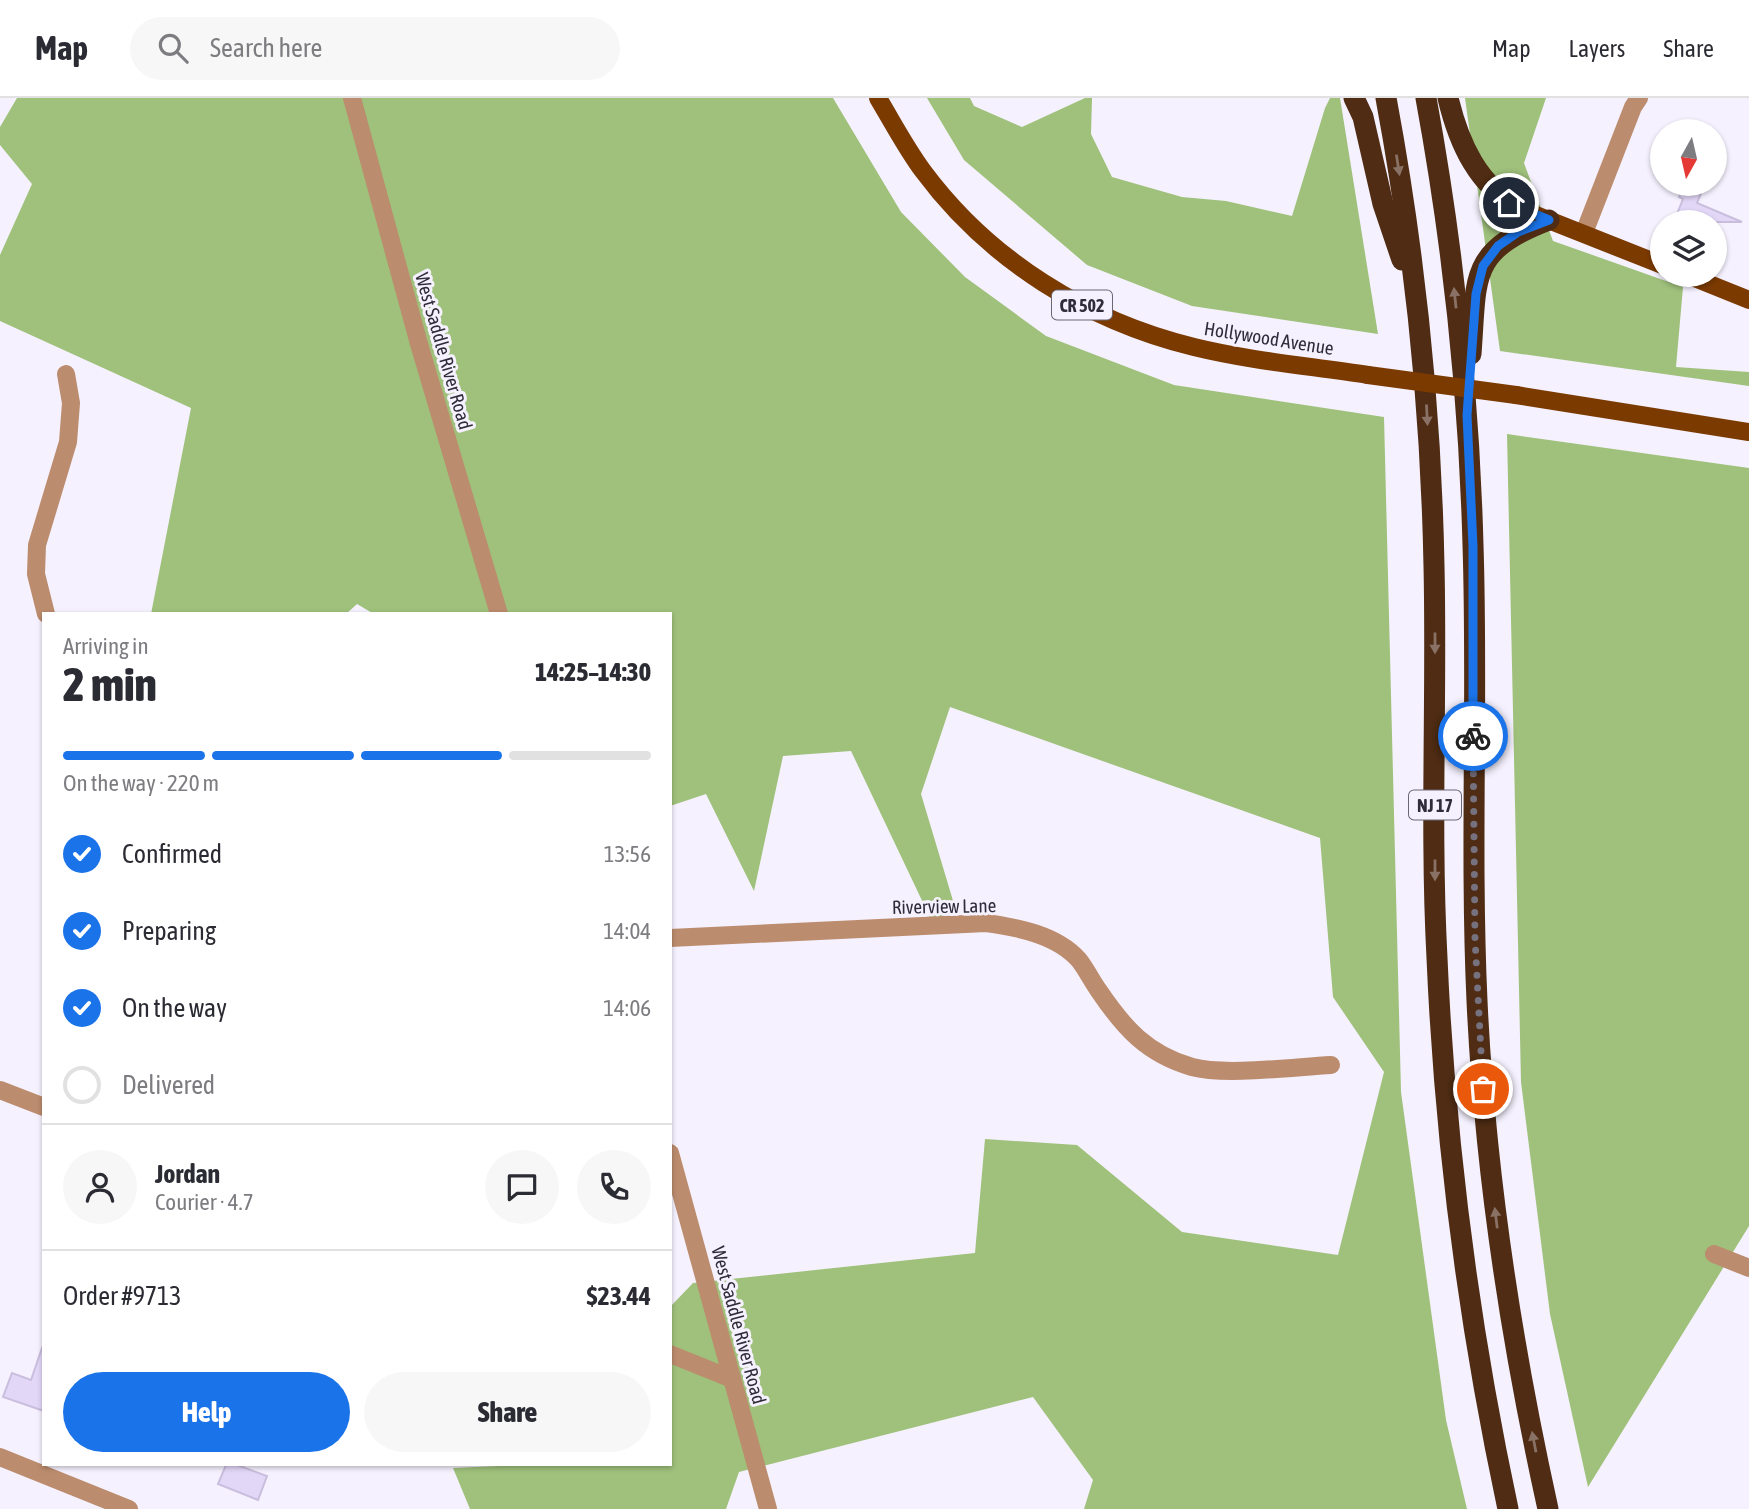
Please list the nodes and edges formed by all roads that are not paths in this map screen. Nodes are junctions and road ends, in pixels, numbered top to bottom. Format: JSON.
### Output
{"nodes":[{"id":1,"x":352,"y":98,"type":"edge"},
{"id":2,"x":878,"y":98,"type":"edge"},
{"id":3,"x":1354,"y":98,"type":"edge"},
{"id":4,"x":1386,"y":98,"type":"edge"},
{"id":5,"x":1426,"y":98,"type":"edge"},
{"id":6,"x":1448,"y":98,"type":"edge"},
{"id":7,"x":1639,"y":98,"type":"edge"},
{"id":8,"x":1521,"y":209,"type":"joint"},
{"id":9,"x":1549,"y":220,"type":"junction"},
{"id":10,"x":1584,"y":233,"type":"junction"},
{"id":11,"x":1650,"y":260,"type":"edge"},
{"id":12,"x":1717,"y":287,"type":"edge"},
{"id":13,"x":1749,"y":300,"type":"edge"},
{"id":14,"x":1417,"y":303,"type":"junction"},
{"id":15,"x":66,"y":374,"type":"dead end"},
{"id":16,"x":1467,"y":415,"type":"junction"},
{"id":17,"x":1749,"y":432,"type":"edge"},
{"id":18,"x":46,"y":612,"type":"edge"},
{"id":19,"x":498,"y":612,"type":"edge"},
{"id":20,"x":672,"y":938,"type":"edge"},
{"id":21,"x":1331,"y":1065,"type":"dead end"},
{"id":22,"x":0,"y":1090,"type":"edge"},
{"id":23,"x":42,"y":1106,"type":"edge"},
{"id":24,"x":672,"y":1160,"type":"edge"},
{"id":25,"x":1714,"y":1254,"type":"dead end"},
{"id":26,"x":1749,"y":1268,"type":"edge"},
{"id":27,"x":672,"y":1355,"type":"edge"},
{"id":28,"x":732,"y":1379,"type":"junction"},
{"id":29,"x":0,"y":1457,"type":"edge"},
{"id":30,"x":98,"y":1503,"type":"edge"},
{"id":31,"x":130,"y":1509,"type":"edge"},
{"id":32,"x":768,"y":1509,"type":"edge"},
{"id":33,"x":1508,"y":1509,"type":"edge"},
{"id":34,"x":1548,"y":1509,"type":"edge"}],
"edges":[{"from":1,"to":19,"type":"street","name":"West Saddle River Road"},
{"from":2,"to":17,"type":"main road","name":"Hollywood Avenue","number":"CR 502","bridge":true},
{"from":3,"to":14,"type":"highway"},
{"from":4,"to":14,"type":"highway","number":"NJ 17","one_way":true},
{"from":16,"to":5,"type":"highway","number":"NJ 17","one_way":true},
{"from":6,"to":8,"type":"highway"},
{"from":7,"to":10,"type":"street"},
{"from":8,"to":9,"type":"main road"},
{"from":9,"to":10,"type":"main road"},
{"from":9,"to":16,"type":"highway"},
{"from":10,"to":11,"type":"main road"},
{"from":12,"to":13,"type":"main road"},
{"from":14,"to":33,"type":"highway","number":"NJ 17","one_way":true},
{"from":15,"to":18,"type":"street"},
{"from":34,"to":16,"type":"highway","number":"NJ 17","one_way":true},
{"from":20,"to":21,"type":"street","name":"Riverview Lane"},
{"from":22,"to":23,"type":"street"},
{"from":24,"to":28,"type":"street","name":"West Saddle River Road"},
{"from":25,"to":26,"type":"street"},
{"from":27,"to":28,"type":"street"},
{"from":28,"to":32,"type":"street","name":"West Saddle River Road"},
{"from":29,"to":30,"type":"street"},
{"from":30,"to":31,"type":"street"}]}
